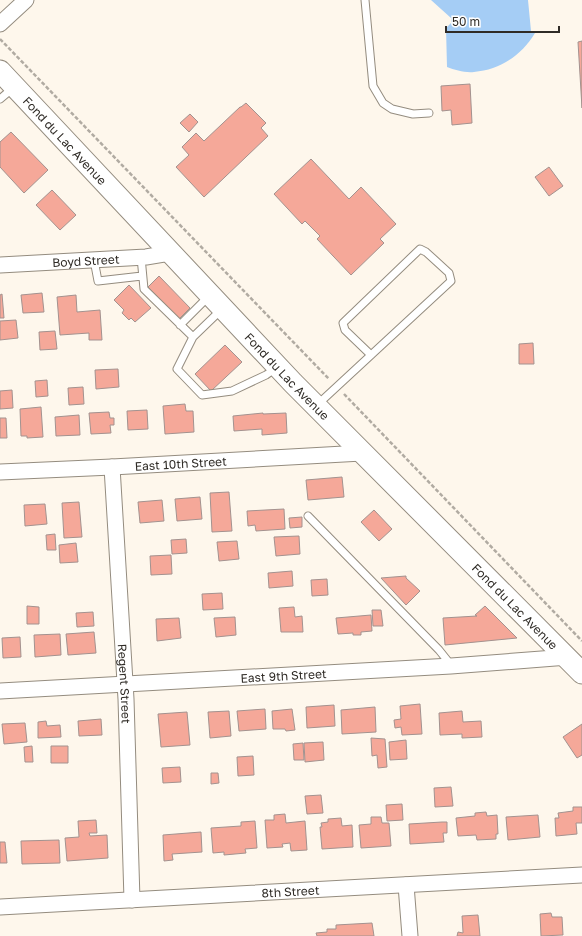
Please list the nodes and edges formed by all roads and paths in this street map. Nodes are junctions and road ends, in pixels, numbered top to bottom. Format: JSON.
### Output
{"nodes":[{"id":1,"x":26,"y":0,"type":"edge"},
{"id":2,"x":365,"y":0,"type":"edge"},
{"id":3,"x":0,"y":24,"type":"edge"},
{"id":4,"x":0,"y":39,"type":"edge"},
{"id":5,"x":0,"y":71,"type":"edge"},
{"id":6,"x":7,"y":93,"type":"edge"},
{"id":7,"x":429,"y":113,"type":"dead end"},
{"id":8,"x":170,"y":253,"type":"junction"},
{"id":9,"x":141,"y":257,"type":"junction"},
{"id":10,"x":94,"y":260,"type":"junction"},
{"id":11,"x":0,"y":264,"type":"edge"},
{"id":12,"x":142,"y":276,"type":"junction"},
{"id":13,"x":216,"y":302,"type":"junction"},
{"id":14,"x":180,"y":324,"type":"junction"},
{"id":15,"x":193,"y":338,"type":"junction"},
{"id":16,"x":371,"y":355,"type":"junction"},
{"id":17,"x":277,"y":367,"type":"junction"},
{"id":18,"x":336,"y":387,"type":"junction"},
{"id":19,"x":316,"y":406,"type":"junction"},
{"id":20,"x":362,"y":452,"type":"junction"},
{"id":21,"x":112,"y":467,"type":"junction"},
{"id":22,"x":0,"y":472,"type":"edge"},
{"id":23,"x":308,"y":516,"type":"dead end"},
{"id":24,"x":582,"y":642,"type":"edge"},
{"id":25,"x":568,"y":658,"type":"junction"},
{"id":26,"x":451,"y":666,"type":"junction"},
{"id":27,"x":582,"y":673,"type":"edge"},
{"id":28,"x":125,"y":684,"type":"junction"},
{"id":29,"x":0,"y":691,"type":"edge"},
{"id":30,"x":582,"y":875,"type":"edge"},
{"id":31,"x":406,"y":885,"type":"junction"},
{"id":32,"x":132,"y":900,"type":"junction"},
{"id":33,"x":0,"y":907,"type":"edge"},
{"id":34,"x":410,"y":936,"type":"edge"}],
"edges":[{"from":1,"to":3,"type":"street"},
{"from":2,"to":7,"type":"lane"},
{"from":4,"to":18,"type":"path"},
{"from":5,"to":6,"type":"main road","name":"Fond du Lac Avenue"},
{"from":6,"to":8,"type":"main road","name":"Fond du Lac Avenue"},
{"from":8,"to":9,"type":"street","name":"Boyd Street"},
{"from":8,"to":13,"type":"main road","name":"Fond du Lac Avenue"},
{"from":9,"to":10,"type":"street","name":"Boyd Street"},
{"from":9,"to":12,"type":"lane"},
{"from":10,"to":11,"type":"street","name":"Boyd Street"},
{"from":10,"to":12,"type":"lane"},
{"from":12,"to":14,"type":"lane"},
{"from":13,"to":14,"type":"lane"},
{"from":13,"to":15,"type":"lane"},
{"from":13,"to":17,"type":"main road","name":"Fond du Lac Avenue"},
{"from":14,"to":15,"type":"lane"},
{"from":15,"to":17,"type":"lane"},
{"from":16,"to":16,"type":"lane"},
{"from":16,"to":18,"type":"lane"},
{"from":17,"to":19,"type":"main road","name":"Fond du Lac Avenue"},
{"from":18,"to":19,"type":"lane"},
{"from":18,"to":24,"type":"path"},
{"from":19,"to":20,"type":"main road","name":"Fond du Lac Avenue"},
{"from":20,"to":21,"type":"street","name":"East 10th Street"},
{"from":20,"to":25,"type":"main road","name":"Fond du Lac Avenue"},
{"from":21,"to":22,"type":"street","name":"East 10th Street"},
{"from":21,"to":28,"type":"street","name":"Regent Street"},
{"from":23,"to":26,"type":"lane"},
{"from":25,"to":26,"type":"street","name":"East 9th Street"},
{"from":25,"to":27,"type":"main road","name":"Fond du Lac Avenue"},
{"from":26,"to":28,"type":"street","name":"East 9th Street"},
{"from":28,"to":29,"type":"street","name":"East 9th Street"},
{"from":28,"to":32,"type":"street","name":"Regent Street"},
{"from":30,"to":31,"type":"street","name":"8th Street"},
{"from":31,"to":32,"type":"street","name":"8th Street"},
{"from":31,"to":34,"type":"street"},
{"from":32,"to":33,"type":"street","name":"8th Street"}]}
